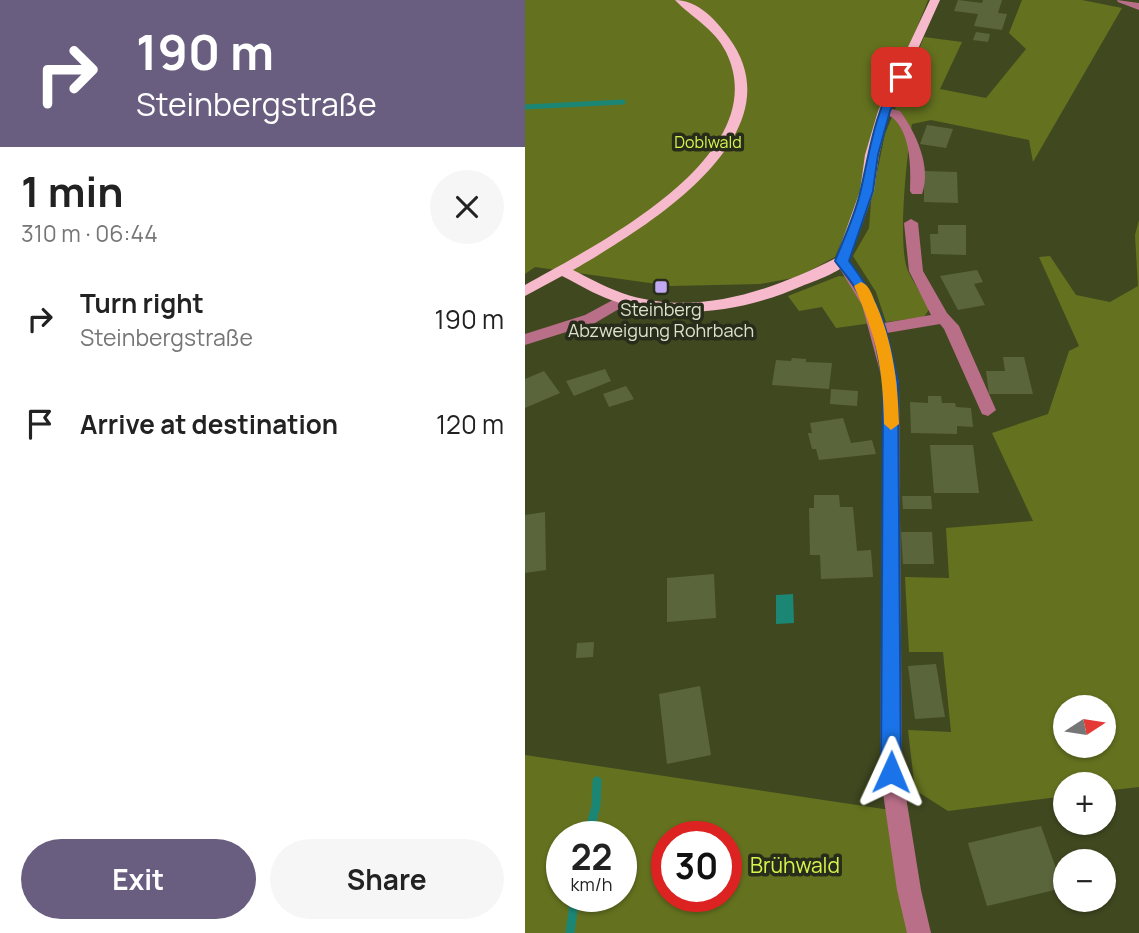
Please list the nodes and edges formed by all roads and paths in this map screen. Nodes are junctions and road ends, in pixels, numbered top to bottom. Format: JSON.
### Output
{"nodes":[{"id":1,"x":680,"y":0,"type":"edge"},
{"id":2,"x":935,"y":0,"type":"edge"},
{"id":3,"x":1122,"y":0,"type":"edge"},
{"id":4,"x":1139,"y":7,"type":"edge"},
{"id":5,"x":884,"y":111,"type":"junction"},
{"id":6,"x":917,"y":191,"type":"dead end"},
{"id":7,"x":911,"y":223,"type":"dead end"},
{"id":8,"x":842,"y":261,"type":"junction"},
{"id":9,"x":561,"y":270,"type":"junction"},
{"id":10,"x":525,"y":291,"type":"edge"},
{"id":11,"x":624,"y":299,"type":"junction"},
{"id":12,"x":941,"y":316,"type":"junction"},
{"id":13,"x":880,"y":329,"type":"junction"},
{"id":14,"x":525,"y":340,"type":"edge"},
{"id":15,"x":988,"y":410,"type":"dead end"},
{"id":16,"x":919,"y":933,"type":"edge"}],
"edges":[{"from":1,"to":9,"type":"main road"},
{"from":2,"to":5,"type":"main road"},
{"from":3,"to":4,"type":"street"},
{"from":5,"to":6,"type":"street"},
{"from":5,"to":8,"type":"main road"},
{"from":7,"to":12,"type":"street"},
{"from":8,"to":11,"type":"main road"},
{"from":8,"to":13,"type":"street"},
{"from":9,"to":10,"type":"main road"},
{"from":9,"to":11,"type":"main road"},
{"from":11,"to":14,"type":"street"},
{"from":12,"to":13,"type":"street"},
{"from":12,"to":15,"type":"street"},
{"from":13,"to":16,"type":"street"}]}
